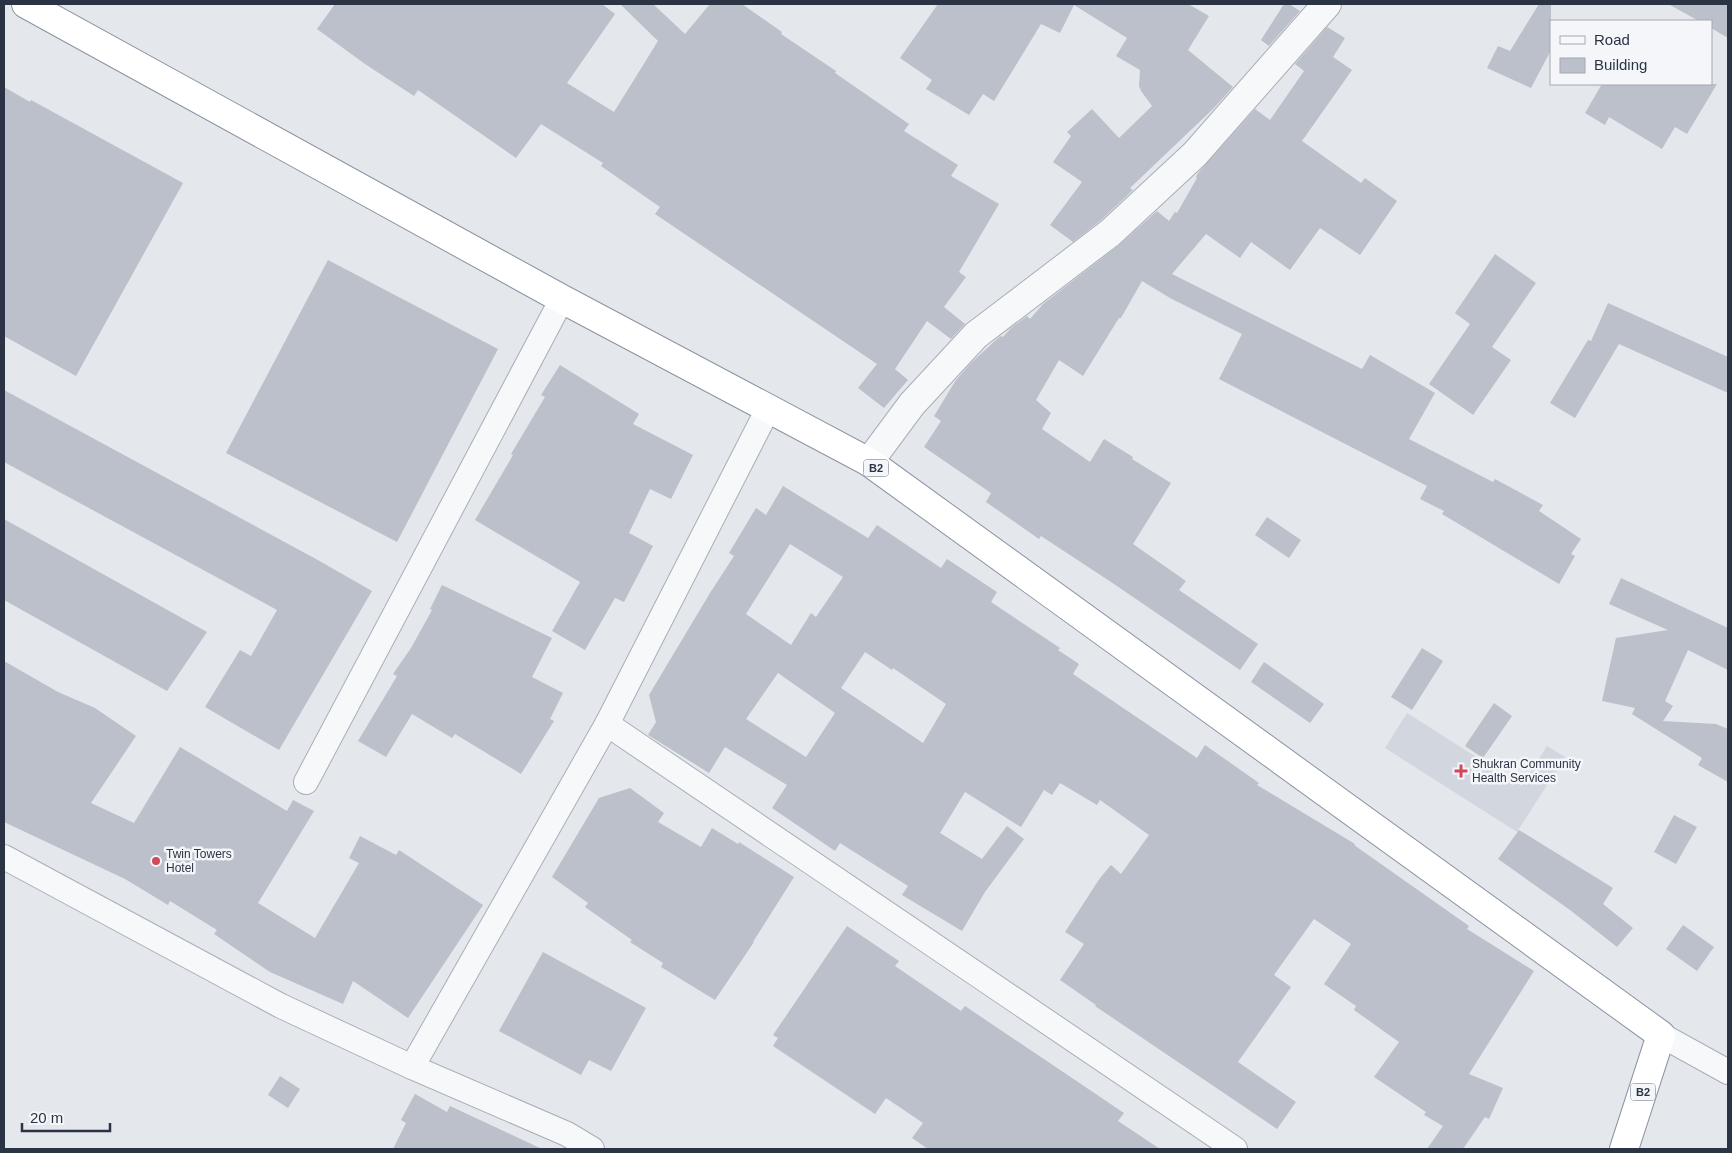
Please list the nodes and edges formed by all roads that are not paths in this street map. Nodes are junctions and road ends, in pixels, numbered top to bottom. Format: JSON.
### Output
{"nodes":[{"id":1,"x":26,"y":4,"type":"edge"},
{"id":2,"x":1327,"y":4,"type":"edge"},
{"id":3,"x":562,"y":299,"type":"junction"},
{"id":4,"x":768,"y":409,"type":"junction"},
{"id":5,"x":868,"y":462,"type":"junction"},
{"id":6,"x":607,"y":724,"type":"junction"},
{"id":7,"x":306,"y":782,"type":"dead end"},
{"id":8,"x":4,"y":857,"type":"edge"},
{"id":9,"x":1660,"y":1035,"type":"junction"},
{"id":10,"x":412,"y":1067,"type":"junction"},
{"id":11,"x":1728,"y":1072,"type":"edge"},
{"id":12,"x":592,"y":1149,"type":"edge"},
{"id":13,"x":1235,"y":1149,"type":"edge"},
{"id":14,"x":1624,"y":1149,"type":"edge"}],
"edges":[{"from":1,"to":3,"type":"highway","number":"B2"},
{"from":2,"to":5,"type":"street"},
{"from":3,"to":4,"type":"highway","number":"B2"},
{"from":3,"to":7,"type":"street"},
{"from":4,"to":5,"type":"highway","number":"B2"},
{"from":4,"to":6,"type":"street"},
{"from":5,"to":9,"type":"highway","number":"B2"},
{"from":6,"to":10,"type":"street"},
{"from":6,"to":13,"type":"street"},
{"from":8,"to":10,"type":"street"},
{"from":9,"to":11,"type":"street"},
{"from":9,"to":14,"type":"highway","number":"B2"},
{"from":10,"to":12,"type":"street"}]}
